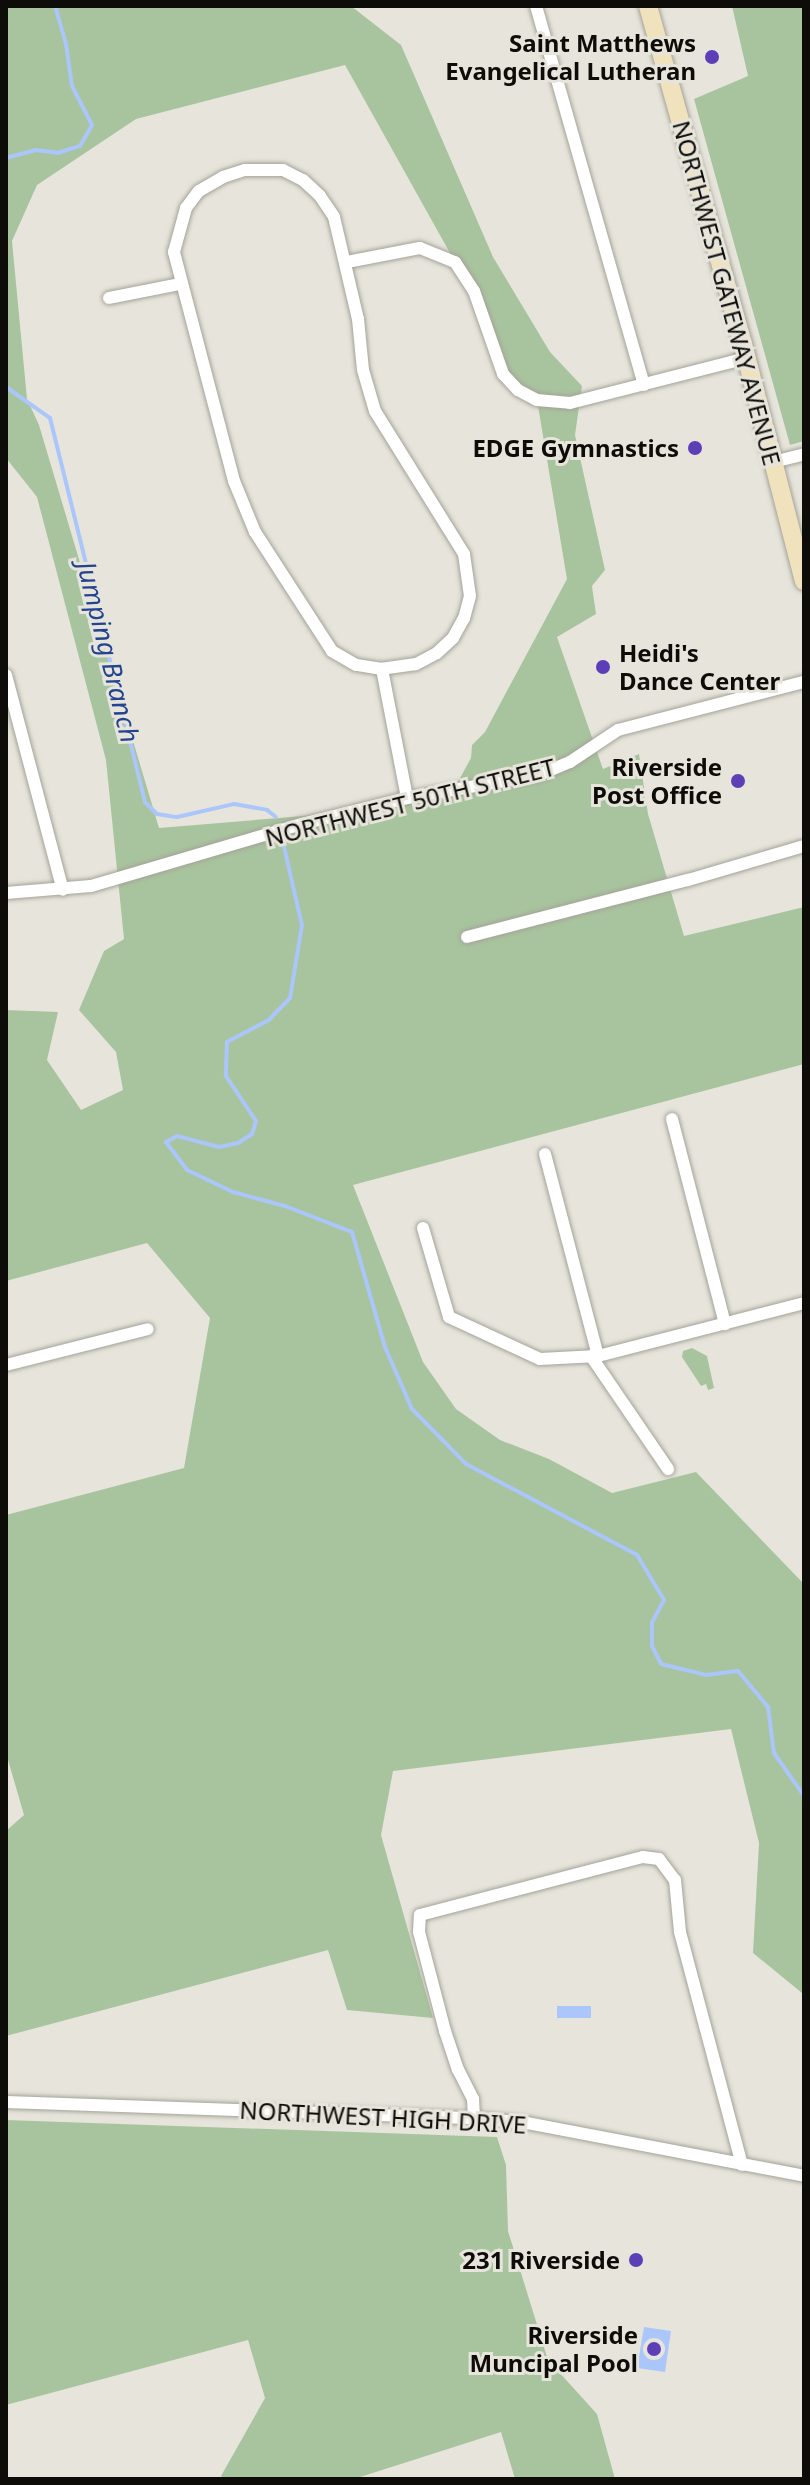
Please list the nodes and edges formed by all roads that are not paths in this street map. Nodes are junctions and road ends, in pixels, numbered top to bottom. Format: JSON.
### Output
{"nodes":[{"id":1,"x":536,"y":6,"type":"edge"},
{"id":2,"x":648,"y":6,"type":"edge"},
{"id":3,"x":347,"y":262,"type":"junction"},
{"id":4,"x":180,"y":284,"type":"junction"},
{"id":5,"x":109,"y":298,"type":"dead end"},
{"id":6,"x":747,"y":358,"type":"junction"},
{"id":7,"x":644,"y":385,"type":"junction"},
{"id":8,"x":804,"y":454,"type":"edge"},
{"id":9,"x":773,"y":462,"type":"junction"},
{"id":10,"x":804,"y":581,"type":"edge"},
{"id":11,"x":382,"y":669,"type":"junction"},
{"id":12,"x":6,"y":675,"type":"edge"},
{"id":13,"x":804,"y":682,"type":"edge"},
{"id":14,"x":407,"y":798,"type":"junction"},
{"id":15,"x":804,"y":846,"type":"edge"},
{"id":16,"x":63,"y":890,"type":"junction"},
{"id":17,"x":6,"y":893,"type":"edge"},
{"id":18,"x":467,"y":937,"type":"dead end"},
{"id":19,"x":672,"y":1119,"type":"dead end"},
{"id":20,"x":545,"y":1154,"type":"dead end"},
{"id":21,"x":423,"y":1228,"type":"dead end"},
{"id":22,"x":804,"y":1303,"type":"edge"},
{"id":23,"x":725,"y":1324,"type":"junction"},
{"id":24,"x":148,"y":1329,"type":"dead end"},
{"id":25,"x":594,"y":1356,"type":"junction"},
{"id":26,"x":6,"y":1365,"type":"edge"},
{"id":27,"x":668,"y":1469,"type":"dead end"},
{"id":28,"x":6,"y":2102,"type":"edge"},
{"id":29,"x":474,"y":2118,"type":"junction"},
{"id":30,"x":742,"y":2165,"type":"junction"},
{"id":31,"x":804,"y":2176,"type":"edge"}],
"edges":[{"from":1,"to":7,"type":"street"},
{"from":2,"to":6,"type":"main road","name":"NORTHWEST GATEWAY AVENUE"},
{"from":3,"to":4,"type":"street"},
{"from":3,"to":7,"type":"street"},
{"from":3,"to":11,"type":"street"},
{"from":4,"to":5,"type":"street"},
{"from":4,"to":11,"type":"street"},
{"from":6,"to":7,"type":"street"},
{"from":6,"to":9,"type":"main road","name":"NORTHWEST GATEWAY AVENUE"},
{"from":8,"to":9,"type":"street"},
{"from":9,"to":10,"type":"main road","name":"NORTHWEST GATEWAY AVENUE"},
{"from":11,"to":14,"type":"street"},
{"from":12,"to":16,"type":"street"},
{"from":13,"to":14,"type":"street","name":"NORTHWEST 50TH STREET"},
{"from":14,"to":16,"type":"street","name":"NORTHWEST 50TH STREET"},
{"from":15,"to":18,"type":"street"},
{"from":16,"to":17,"type":"street","name":"NORTHWEST 50TH STREET"},
{"from":19,"to":23,"type":"street"},
{"from":20,"to":25,"type":"street"},
{"from":21,"to":25,"type":"street"},
{"from":22,"to":23,"type":"street"},
{"from":23,"to":25,"type":"street"},
{"from":24,"to":26,"type":"street"},
{"from":25,"to":27,"type":"street"},
{"from":28,"to":29,"type":"street","name":"NORTHWEST HIGH DRIVE"},
{"from":29,"to":30,"type":"street","name":"NORTHWEST HIGH DRIVE"},
{"from":29,"to":30,"type":"street"},
{"from":30,"to":31,"type":"street","name":"NORTHWEST HIGH DRIVE"}]}
